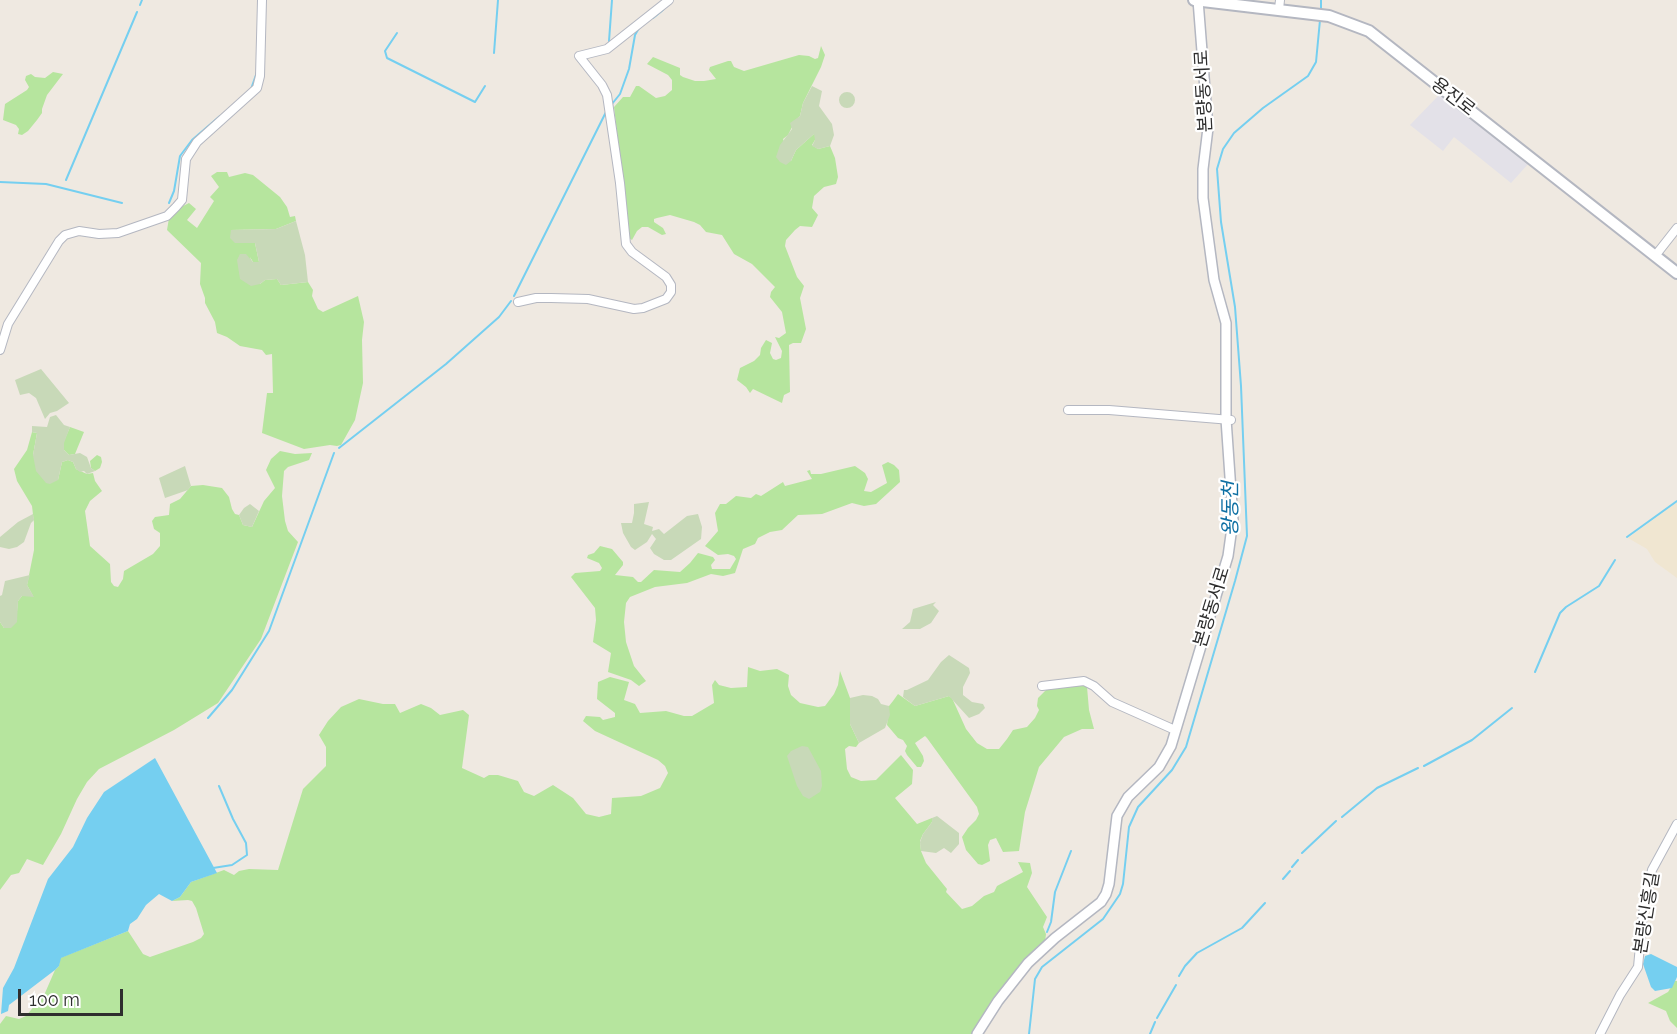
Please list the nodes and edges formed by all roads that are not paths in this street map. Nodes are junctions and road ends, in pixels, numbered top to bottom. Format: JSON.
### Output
{"nodes":[{"id":1,"x":262,"y":0,"type":"edge"},
{"id":2,"x":669,"y":0,"type":"edge"},
{"id":3,"x":1196,"y":0,"type":"edge"},
{"id":4,"x":1280,"y":5,"type":"edge"},
{"id":5,"x":1677,"y":228,"type":"edge"},
{"id":6,"x":1655,"y":256,"type":"junction"},
{"id":7,"x":1677,"y":273,"type":"edge"},
{"id":8,"x":518,"y":303,"type":"dead end"},
{"id":9,"x":0,"y":350,"type":"edge"},
{"id":10,"x":1068,"y":410,"type":"dead end"},
{"id":11,"x":1229,"y":419,"type":"junction"},
{"id":12,"x":1042,"y":686,"type":"dead end"},
{"id":13,"x":1175,"y":730,"type":"junction"},
{"id":14,"x":1677,"y":824,"type":"edge"},
{"id":15,"x":977,"y":1034,"type":"edge"},
{"id":16,"x":1600,"y":1034,"type":"edge"}],
"edges":[{"from":1,"to":9,"type":"street"},
{"from":2,"to":8,"type":"street"},
{"from":3,"to":4,"type":"main road","name":"용진로"},
{"from":3,"to":11,"type":"street","name":"본량동서로"},
{"from":4,"to":6,"type":"main road","name":"용진로"},
{"from":5,"to":6,"type":"street"},
{"from":6,"to":7,"type":"main road","name":"용진로"},
{"from":10,"to":11,"type":"street"},
{"from":11,"to":13,"type":"street","name":"본량동서로"},
{"from":12,"to":13,"type":"street"},
{"from":13,"to":15,"type":"street","name":"본량동서로"},
{"from":14,"to":16,"type":"street","name":"본량신흥길"}]}
